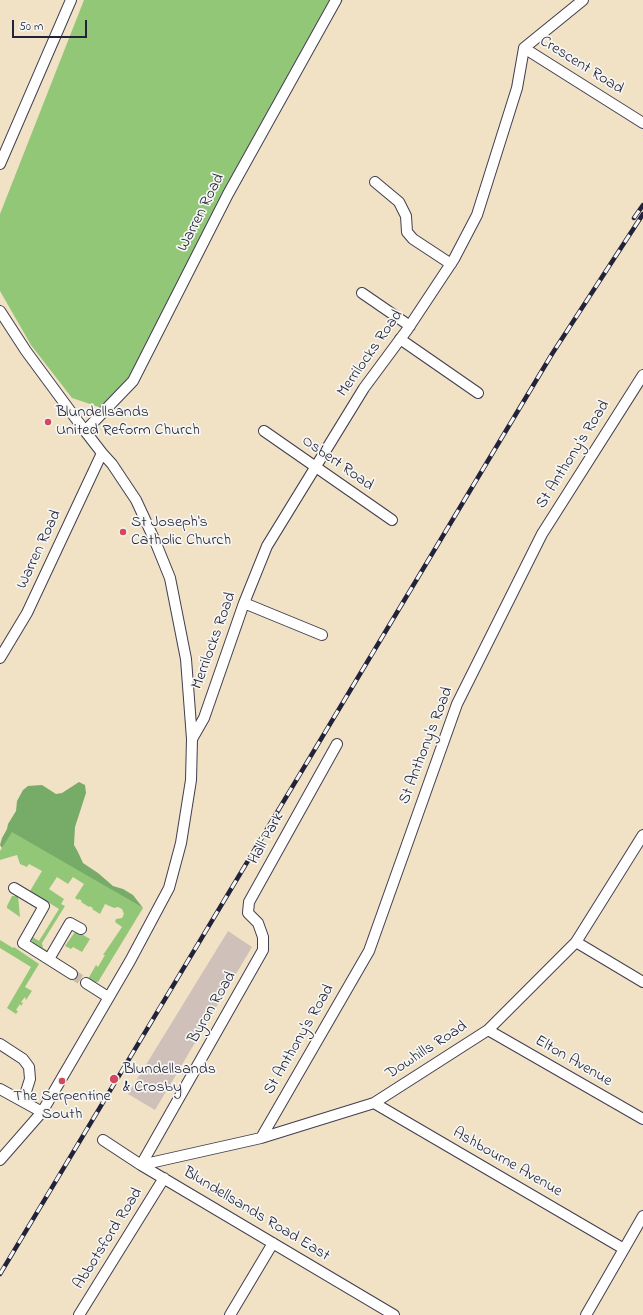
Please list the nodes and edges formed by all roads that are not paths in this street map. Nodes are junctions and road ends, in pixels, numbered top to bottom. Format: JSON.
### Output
{"nodes":[{"id":1,"x":71,"y":0,"type":"edge"},
{"id":2,"x":336,"y":0,"type":"edge"},
{"id":3,"x":583,"y":0,"type":"edge"},
{"id":4,"x":524,"y":48,"type":"junction"},
{"id":5,"x":643,"y":123,"type":"edge"},
{"id":6,"x":0,"y":164,"type":"edge"},
{"id":7,"x":375,"y":182,"type":"dead end"},
{"id":8,"x":451,"y":264,"type":"junction"},
{"id":9,"x":362,"y":293,"type":"dead end"},
{"id":10,"x":0,"y":311,"type":"edge"},
{"id":11,"x":410,"y":326,"type":"junction"},
{"id":12,"x":400,"y":339,"type":"junction"},
{"id":13,"x":643,"y":375,"type":"edge"},
{"id":14,"x":478,"y":394,"type":"dead end"},
{"id":15,"x":85,"y":431,"type":"junction"},
{"id":16,"x":264,"y":431,"type":"dead end"},
{"id":17,"x":102,"y":453,"type":"junction"},
{"id":18,"x":315,"y":467,"type":"junction"},
{"id":19,"x":392,"y":520,"type":"dead end"},
{"id":20,"x":244,"y":604,"type":"junction"},
{"id":21,"x":322,"y":635,"type":"dead end"},
{"id":22,"x":0,"y":658,"type":"edge"},
{"id":23,"x":192,"y":739,"type":"junction"},
{"id":24,"x":337,"y":744,"type":"dead end"},
{"id":25,"x":643,"y":835,"type":"edge"},
{"id":26,"x":14,"y":888,"type":"dead end"},
{"id":27,"x":81,"y":929,"type":"dead end"},
{"id":28,"x":576,"y":942,"type":"junction"},
{"id":29,"x":263,"y":950,"type":"joint"},
{"id":30,"x":49,"y":959,"type":"junction"},
{"id":31,"x":72,"y":974,"type":"tunnel mouth"},
{"id":32,"x":643,"y":982,"type":"edge"},
{"id":33,"x":86,"y":983,"type":"tunnel mouth"},
{"id":34,"x":108,"y":997,"type":"junction"},
{"id":35,"x":488,"y":1030,"type":"junction"},
{"id":36,"x":0,"y":1044,"type":"edge"},
{"id":37,"x":0,"y":1089,"type":"edge"},
{"id":38,"x":23,"y":1101,"type":"junction"},
{"id":39,"x":374,"y":1103,"type":"junction"},
{"id":40,"x":42,"y":1112,"type":"junction"},
{"id":41,"x":643,"y":1120,"type":"edge"},
{"id":42,"x":261,"y":1138,"type":"junction"},
{"id":43,"x":103,"y":1140,"type":"dead end"},
{"id":44,"x":0,"y":1160,"type":"edge"},
{"id":45,"x":141,"y":1165,"type":"junction"},
{"id":46,"x":164,"y":1178,"type":"junction"},
{"id":47,"x":643,"y":1216,"type":"edge"},
{"id":48,"x":273,"y":1243,"type":"junction"},
{"id":49,"x":624,"y":1249,"type":"junction"},
{"id":50,"x":80,"y":1315,"type":"edge"},
{"id":51,"x":230,"y":1315,"type":"edge"},
{"id":52,"x":394,"y":1315,"type":"edge"},
{"id":53,"x":586,"y":1315,"type":"edge"}],
"edges":[{"from":1,"to":6,"type":"street"},
{"from":2,"to":15,"type":"street","name":"Warren Road"},
{"from":3,"to":4,"type":"street"},
{"from":4,"to":5,"type":"street","name":"Crescent Road"},
{"from":4,"to":8,"type":"street","name":"Merrilocks Road"},
{"from":7,"to":8,"type":"street"},
{"from":8,"to":11,"type":"street","name":"Merrilocks Road"},
{"from":9,"to":11,"type":"street"},
{"from":10,"to":15,"type":"street"},
{"from":11,"to":12,"type":"street","name":"Merrilocks Road"},
{"from":12,"to":14,"type":"street"},
{"from":12,"to":18,"type":"street","name":"Merrilocks Road"},
{"from":13,"to":42,"type":"street","name":"St Anthony's Road"},
{"from":15,"to":17,"type":"street"},
{"from":16,"to":18,"type":"street","name":"Osbert Road"},
{"from":17,"to":22,"type":"street","name":"Warren Road"},
{"from":17,"to":23,"type":"street"},
{"from":18,"to":19,"type":"street","name":"Osbert Road"},
{"from":18,"to":20,"type":"street","name":"Merrilocks Road"},
{"from":20,"to":21,"type":"street"},
{"from":20,"to":23,"type":"street","name":"Merrilocks Road"},
{"from":23,"to":34,"type":"street"},
{"from":24,"to":29,"type":"street","name":"Hall Park"},
{"from":25,"to":28,"type":"street","name":"Dowhills Road"},
{"from":26,"to":30,"type":"street"},
{"from":27,"to":30,"type":"street"},
{"from":28,"to":32,"type":"street"},
{"from":28,"to":35,"type":"street","name":"Dowhills Road"},
{"from":29,"to":45,"type":"street","name":"Byron Road"},
{"from":30,"to":31,"type":"street"},
{"from":33,"to":34,"type":"street"},
{"from":34,"to":40,"type":"street"},
{"from":35,"to":39,"type":"street","name":"Dowhills Road"},
{"from":35,"to":41,"type":"street","name":"Elton Avenue"},
{"from":36,"to":38,"type":"street"},
{"from":37,"to":38,"type":"street"},
{"from":38,"to":40,"type":"street"},
{"from":39,"to":42,"type":"street","name":"Dowhills Road"},
{"from":39,"to":49,"type":"street","name":"Ashbourne Avenue"},
{"from":40,"to":44,"type":"street"},
{"from":42,"to":45,"type":"street","name":"Dowhills Road"},
{"from":43,"to":45,"type":"street","name":"Blundellsands Road East"},
{"from":45,"to":46,"type":"street","name":"Blundellsands Road East"},
{"from":46,"to":48,"type":"street","name":"Blundellsands Road East"},
{"from":46,"to":50,"type":"street","name":"Abbotsford Road"},
{"from":47,"to":49,"type":"street"},
{"from":48,"to":51,"type":"street"},
{"from":48,"to":52,"type":"street","name":"Blundellsands Road East"},
{"from":49,"to":53,"type":"street"}]}
